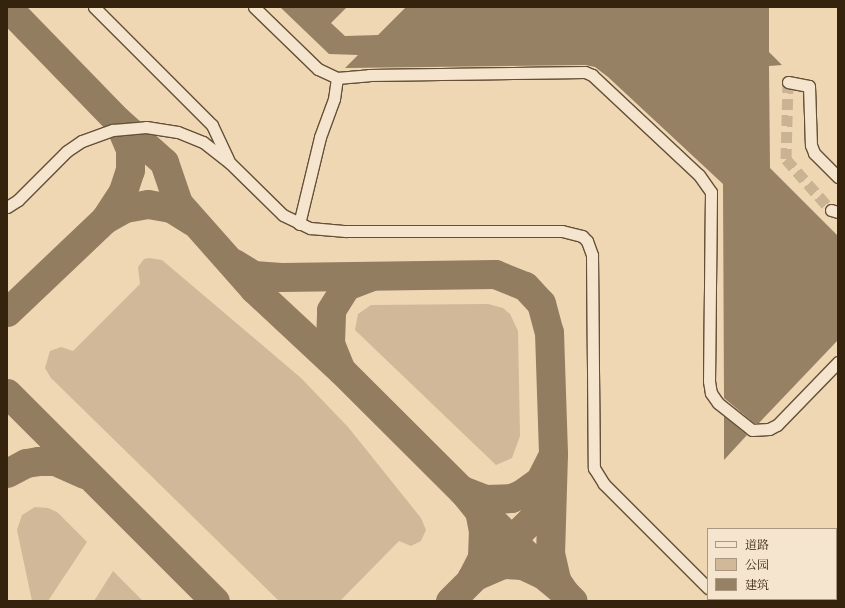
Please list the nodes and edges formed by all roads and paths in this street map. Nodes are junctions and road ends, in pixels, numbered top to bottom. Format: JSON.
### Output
{"nodes":[{"id":1,"x":94,"y":7,"type":"edge"},
{"id":2,"x":254,"y":7,"type":"edge"},
{"id":3,"x":337,"y":78,"type":"junction"},
{"id":4,"x":788,"y":82,"type":"dead end"},
{"id":5,"x":230,"y":163,"type":"junction"},
{"id":6,"x":838,"y":177,"type":"edge"},
{"id":7,"x":7,"y":207,"type":"edge"},
{"id":8,"x":299,"y":224,"type":"junction"},
{"id":9,"x":838,"y":362,"type":"edge"},
{"id":10,"x":707,"y":587,"type":"edge"}],
"edges":[{"from":1,"to":5,"type":"lane"},
{"from":2,"to":3,"type":"lane"},
{"from":3,"to":8,"type":"lane"},
{"from":3,"to":9,"type":"lane"},
{"from":4,"to":6,"type":"lane"},
{"from":5,"to":7,"type":"lane"},
{"from":5,"to":8,"type":"lane"},
{"from":8,"to":10,"type":"lane"}]}
